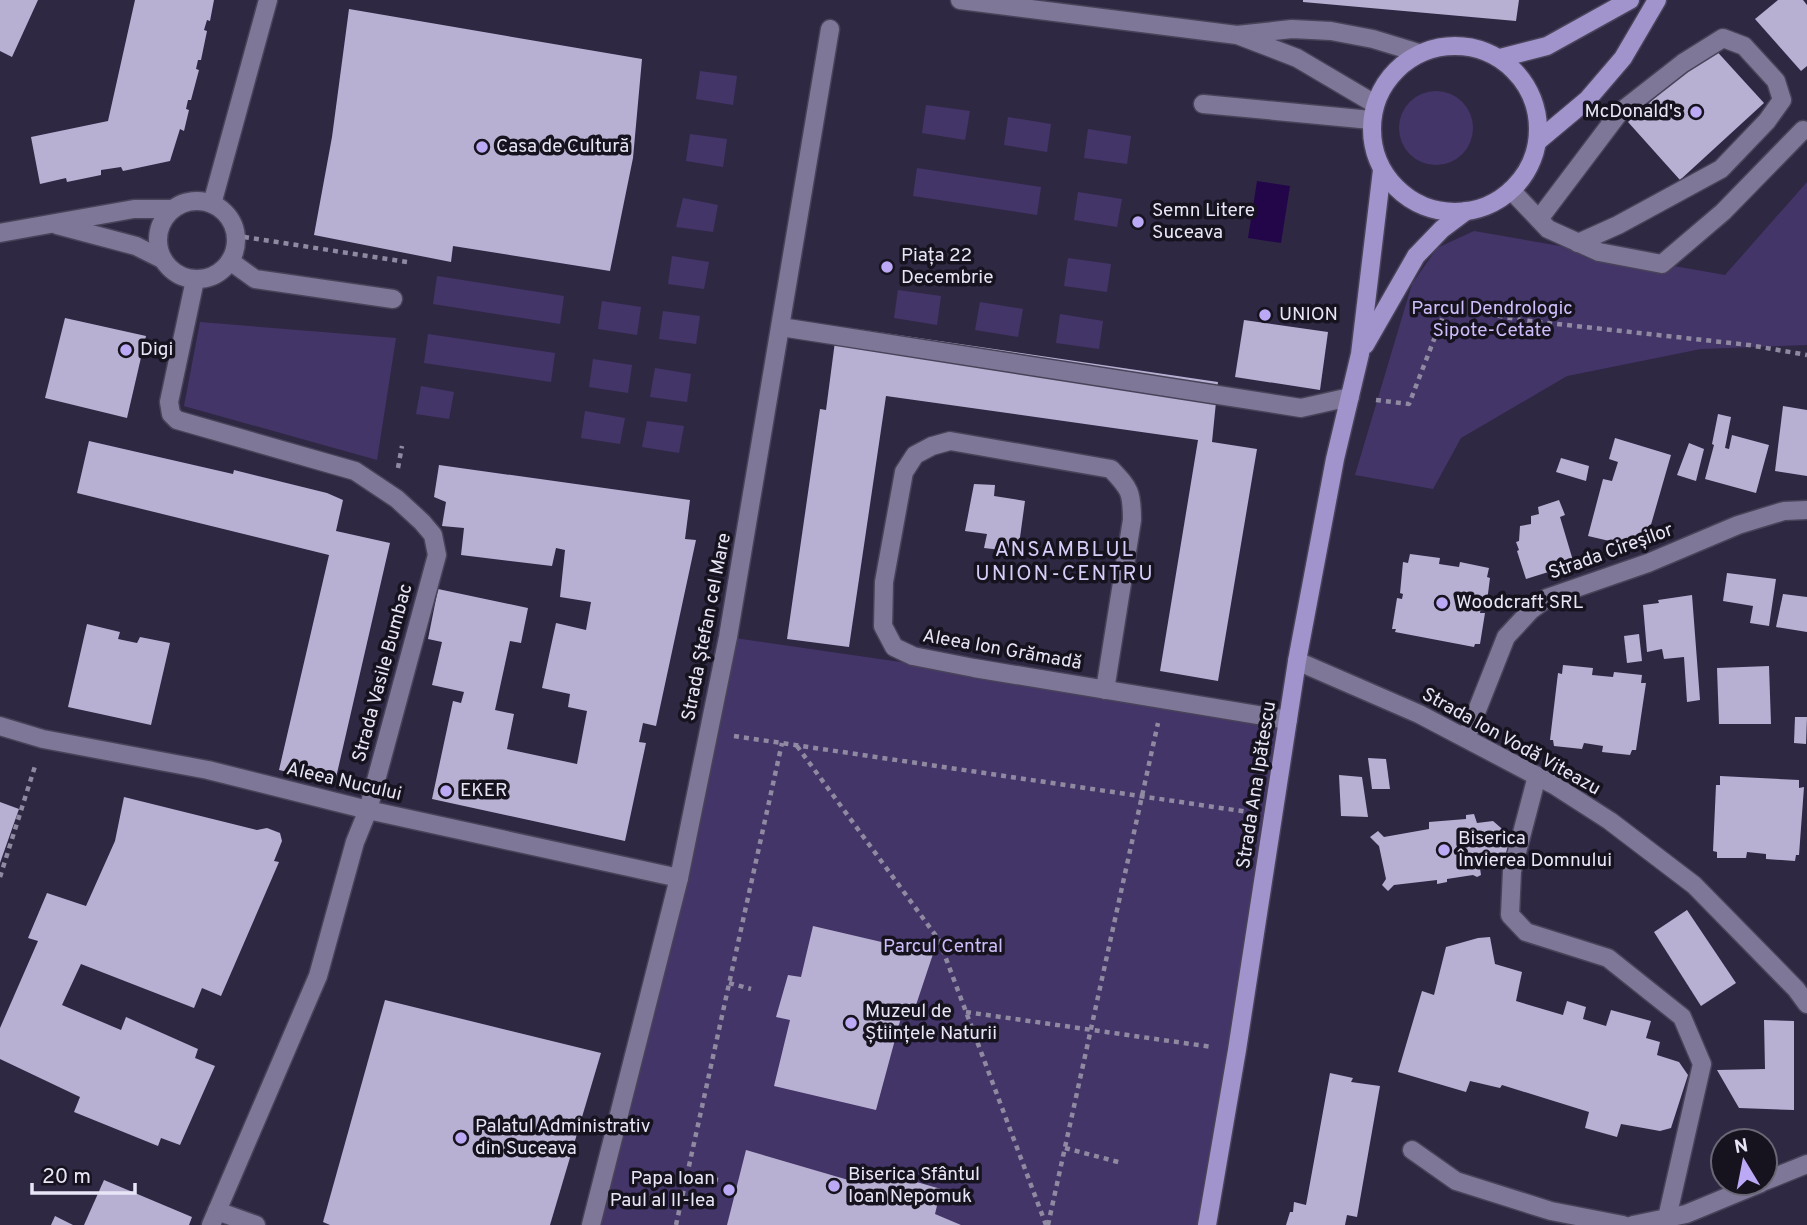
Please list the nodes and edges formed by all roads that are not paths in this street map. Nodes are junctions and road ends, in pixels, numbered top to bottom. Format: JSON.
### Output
{"nodes":[{"id":1,"x":268,"y":0,"type":"edge"},
{"id":2,"x":960,"y":0,"type":"edge"},
{"id":3,"x":1630,"y":0,"type":"edge"},
{"id":4,"x":1657,"y":0,"type":"edge"},
{"id":5,"x":830,"y":29,"type":"dead end"},
{"id":6,"x":1237,"y":35,"type":"junction"},
{"id":7,"x":1419,"y":53,"type":"junction"},
{"id":8,"x":1500,"y":58,"type":"junction"},
{"id":9,"x":1203,"y":104,"type":"dead end"},
{"id":10,"x":1373,"y":112,"type":"junction"},
{"id":11,"x":1804,"y":130,"type":"dead end"},
{"id":12,"x":1538,"y":141,"type":"junction"},
{"id":13,"x":1382,"y":170,"type":"junction"},
{"id":14,"x":1511,"y":190,"type":"junction"},
{"id":15,"x":212,"y":204,"type":"junction"},
{"id":16,"x":173,"y":209,"type":"junction"},
{"id":17,"x":1466,"y":211,"type":"junction"},
{"id":18,"x":1539,"y":219,"type":"junction"},
{"id":19,"x":54,"y":225,"type":"junction"},
{"id":20,"x":0,"y":233,"type":"edge"},
{"id":21,"x":1578,"y":243,"type":"junction"},
{"id":22,"x":162,"y":258,"type":"junction"},
{"id":23,"x":230,"y":261,"type":"junction"},
{"id":24,"x":195,"y":280,"type":"junction"},
{"id":25,"x":393,"y":299,"type":"dead end"},
{"id":26,"x":781,"y":327,"type":"junction"},
{"id":27,"x":1360,"y":354,"type":"junction"},
{"id":28,"x":1350,"y":397,"type":"junction"},
{"id":29,"x":1807,"y":510,"type":"edge"},
{"id":30,"x":1297,"y":661,"type":"junction"},
{"id":31,"x":1105,"y":690,"type":"junction"},
{"id":32,"x":1287,"y":720,"type":"junction"},
{"id":33,"x":0,"y":726,"type":"edge"},
{"id":34,"x":1466,"y":738,"type":"junction"},
{"id":35,"x":1537,"y":776,"type":"junction"},
{"id":36,"x":368,"y":810,"type":"junction"},
{"id":37,"x":679,"y":878,"type":"junction"},
{"id":38,"x":1807,"y":1004,"type":"edge"},
{"id":39,"x":1412,"y":1150,"type":"dead end"},
{"id":40,"x":1807,"y":1164,"type":"edge"},
{"id":41,"x":1779,"y":1175,"type":"edge"},
{"id":42,"x":1727,"y":1197,"type":"edge"},
{"id":43,"x":214,"y":1218,"type":"edge"},
{"id":44,"x":1551,"y":1218,"type":"edge"},
{"id":45,"x":1667,"y":1218,"type":"junction"},
{"id":46,"x":256,"y":1225,"type":"edge"},
{"id":47,"x":591,"y":1225,"type":"edge"},
{"id":48,"x":1207,"y":1225,"type":"edge"},
{"id":49,"x":1623,"y":1225,"type":"edge"},
{"id":50,"x":1633,"y":1225,"type":"edge"}],
"edges":[{"from":1,"to":15,"type":"street"},
{"from":2,"to":6,"type":"street"},
{"from":3,"to":8,"type":"main road"},
{"from":4,"to":12,"type":"main road"},
{"from":5,"to":26,"type":"street","name":"Strada Ștefan cel Mare"},
{"from":6,"to":7,"type":"street"},
{"from":6,"to":10,"type":"street"},
{"from":7,"to":8,"type":"main road"},
{"from":7,"to":10,"type":"main road"},
{"from":8,"to":12,"type":"main road"},
{"from":9,"to":10,"type":"street"},
{"from":10,"to":13,"type":"main road"},
{"from":11,"to":21,"type":"street"},
{"from":12,"to":14,"type":"main road"},
{"from":13,"to":17,"type":"main road"},
{"from":13,"to":27,"type":"main road","name":"Strada Ana Ipătescu"},
{"from":14,"to":17,"type":"main road"},
{"from":14,"to":18,"type":"street"},
{"from":15,"to":16,"type":"street"},
{"from":15,"to":23,"type":"street"},
{"from":16,"to":19,"type":"street"},
{"from":16,"to":22,"type":"street"},
{"from":17,"to":27,"type":"main road","name":"Strada Ana Ipătescu"},
{"from":18,"to":21,"type":"street"},
{"from":18,"to":21,"type":"street"},
{"from":19,"to":20,"type":"street"},
{"from":19,"to":22,"type":"street"},
{"from":22,"to":24,"type":"street"},
{"from":23,"to":24,"type":"street"},
{"from":23,"to":25,"type":"street"},
{"from":24,"to":36,"type":"street","name":"Strada Vasile Bumbac"},
{"from":26,"to":28,"type":"street"},
{"from":26,"to":37,"type":"street","name":"Strada Ștefan cel Mare"},
{"from":27,"to":28,"type":"main road","name":"Strada Ana Ipătescu"},
{"from":28,"to":30,"type":"main road","name":"Strada Ana Ipătescu"},
{"from":29,"to":34,"type":"street","name":"Strada Cireșilor"},
{"from":30,"to":32,"type":"main road","name":"Strada Ana Ipătescu"},
{"from":30,"to":34,"type":"street","name":"Strada Ion Vodă Viteazu"},
{"from":31,"to":31,"type":"street","name":"Aleea Ion Grămadă"},
{"from":31,"to":32,"type":"street","name":"Aleea Ion Grămadă"},
{"from":32,"to":48,"type":"main road","name":"Strada Ana Ipătescu"},
{"from":33,"to":36,"type":"street","name":"Aleea Nucului"},
{"from":34,"to":35,"type":"street","name":"Strada Ion Vodă Viteazu"},
{"from":35,"to":38,"type":"street","name":"Strada Ion Vodă Viteazu"},
{"from":35,"to":45,"type":"street"},
{"from":36,"to":37,"type":"street","name":"Aleea Nucului"},
{"from":36,"to":43,"type":"street","name":"Strada Vasile Bumbac"},
{"from":37,"to":47,"type":"street","name":"Strada Ștefan cel Mare"},
{"from":39,"to":44,"type":"street"},
{"from":40,"to":41,"type":"street"},
{"from":42,"to":45,"type":"street"},
{"from":43,"to":46,"type":"street"},
{"from":44,"to":49,"type":"street"},
{"from":45,"to":50,"type":"street"}]}
